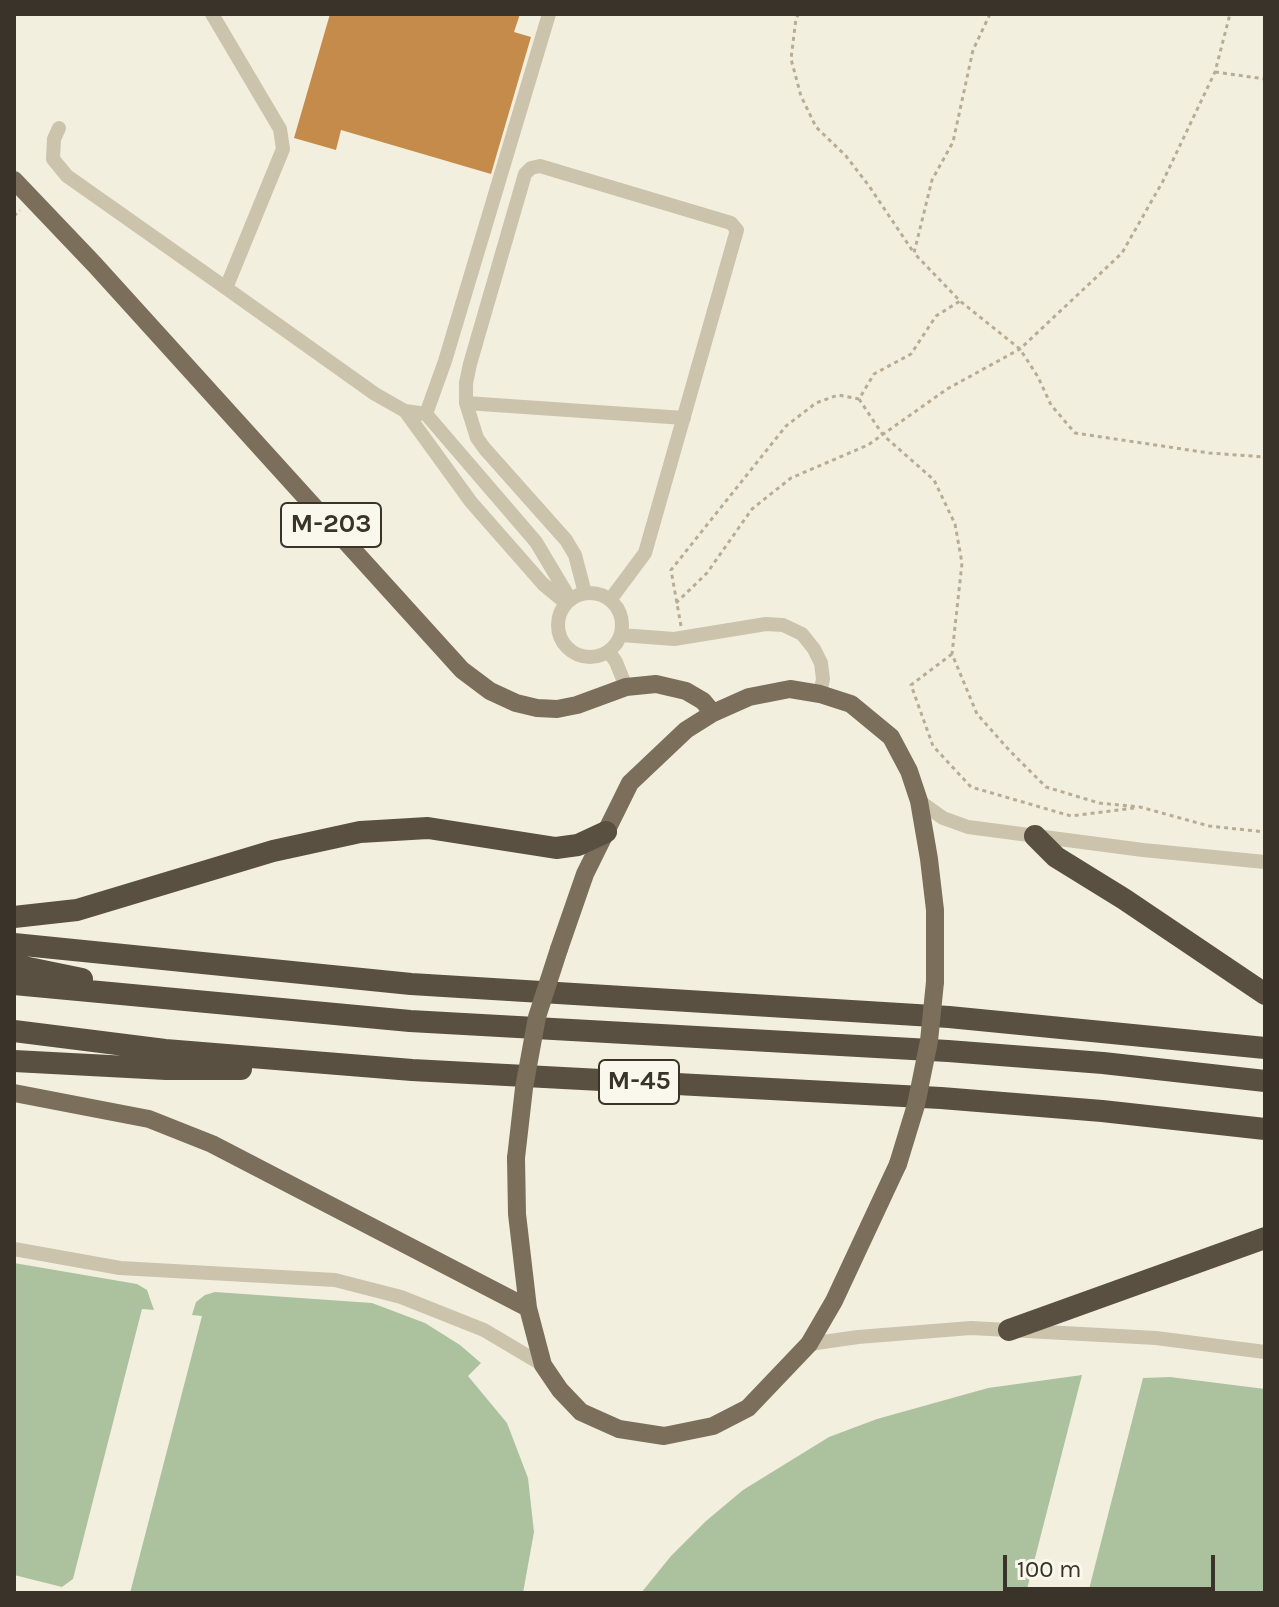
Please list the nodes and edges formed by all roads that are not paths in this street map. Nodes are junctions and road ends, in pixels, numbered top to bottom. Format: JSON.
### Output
{"nodes":[{"id":1,"x":212,"y":14,"type":"edge"},
{"id":2,"x":549,"y":14,"type":"edge"},
{"id":3,"x":59,"y":128,"type":"dead end"},
{"id":4,"x":14,"y":180,"type":"edge"},
{"id":5,"x":226,"y":288,"type":"junction"},
{"id":6,"x":466,"y":403,"type":"junction"},
{"id":7,"x":405,"y":411,"type":"junction"},
{"id":8,"x":426,"y":414,"type":"junction"},
{"id":9,"x":684,"y":418,"type":"junction"},
{"id":10,"x":585,"y":593,"type":"junction"},
{"id":11,"x":610,"y":600,"type":"junction"},
{"id":12,"x":568,"y":601,"type":"junction"},
{"id":13,"x":621,"y":635,"type":"junction"},
{"id":14,"x":609,"y":652,"type":"junction"},
{"id":15,"x":626,"y":687,"type":"junction"},
{"id":16,"x":820,"y":694,"type":"junction"},
{"id":17,"x":713,"y":713,"type":"junction"},
{"id":18,"x":919,"y":801,"type":"junction"},
{"id":19,"x":606,"y":832,"type":"junction"},
{"id":20,"x":1035,"y":836,"type":"junction"},
{"id":21,"x":1265,"y":862,"type":"edge"},
{"id":22,"x":14,"y":917,"type":"edge"},
{"id":23,"x":14,"y":944,"type":"edge"},
{"id":24,"x":14,"y":965,"type":"edge"},
{"id":25,"x":14,"y":984,"type":"edge"},
{"id":26,"x":1265,"y":994,"type":"edge"},
{"id":27,"x":169,"y":1000,"type":"junction"},
{"id":28,"x":14,"y":1031,"type":"edge"},
{"id":29,"x":1265,"y":1048,"type":"edge"},
{"id":30,"x":14,"y":1061,"type":"edge"},
{"id":31,"x":412,"y":1070,"type":"junction"},
{"id":32,"x":1265,"y":1081,"type":"edge"},
{"id":33,"x":14,"y":1093,"type":"edge"},
{"id":34,"x":1265,"y":1129,"type":"edge"},
{"id":35,"x":1265,"y":1238,"type":"edge"},
{"id":36,"x":14,"y":1249,"type":"edge"},
{"id":37,"x":528,"y":1308,"type":"junction"},
{"id":38,"x":1009,"y":1330,"type":"junction"},
{"id":39,"x":809,"y":1344,"type":"junction"},
{"id":40,"x":1265,"y":1352,"type":"edge"},
{"id":41,"x":543,"y":1365,"type":"junction"}],
"edges":[{"from":1,"to":5,"type":"street"},
{"from":2,"to":8,"type":"street"},
{"from":3,"to":5,"type":"street"},
{"from":4,"to":15,"type":"main road","number":"M-203"},
{"from":5,"to":7,"type":"street"},
{"from":6,"to":9,"type":"street"},
{"from":6,"to":9,"type":"street"},
{"from":6,"to":10,"type":"street"},
{"from":7,"to":8,"type":"street"},
{"from":7,"to":12,"type":"street"},
{"from":8,"to":12,"type":"street"},
{"from":9,"to":11,"type":"street"},
{"from":10,"to":11,"type":"street"},
{"from":10,"to":12,"type":"street"},
{"from":11,"to":13,"type":"street"},
{"from":12,"to":14,"type":"street"},
{"from":13,"to":14,"type":"street"},
{"from":13,"to":16,"type":"street"},
{"from":14,"to":15,"type":"street"},
{"from":15,"to":17,"type":"main road","number":"M-203"},
{"from":16,"to":17,"type":"main road"},
{"from":16,"to":18,"type":"main road"},
{"from":17,"to":19,"type":"main road"},
{"from":18,"to":20,"type":"street"},
{"from":18,"to":39,"type":"main road","bridge":true},
{"from":19,"to":22,"type":"highway"},
{"from":19,"to":37,"type":"main road","bridge":true},
{"from":20,"to":21,"type":"street"},
{"from":20,"to":26,"type":"highway"},
{"from":23,"to":29,"type":"highway"},
{"from":24,"to":27,"type":"highway"},
{"from":25,"to":27,"type":"highway","number":"M-45"},
{"from":27,"to":32,"type":"highway","number":"M-45"},
{"from":28,"to":31,"type":"highway","number":"M-45"},
{"from":30,"to":31,"type":"highway"},
{"from":31,"to":34,"type":"highway","number":"M-45"},
{"from":33,"to":37,"type":"main road"},
{"from":35,"to":38,"type":"highway"},
{"from":36,"to":41,"type":"street"},
{"from":37,"to":41,"type":"main road"},
{"from":38,"to":39,"type":"street"},
{"from":38,"to":40,"type":"street"},
{"from":39,"to":41,"type":"main road"}]}
